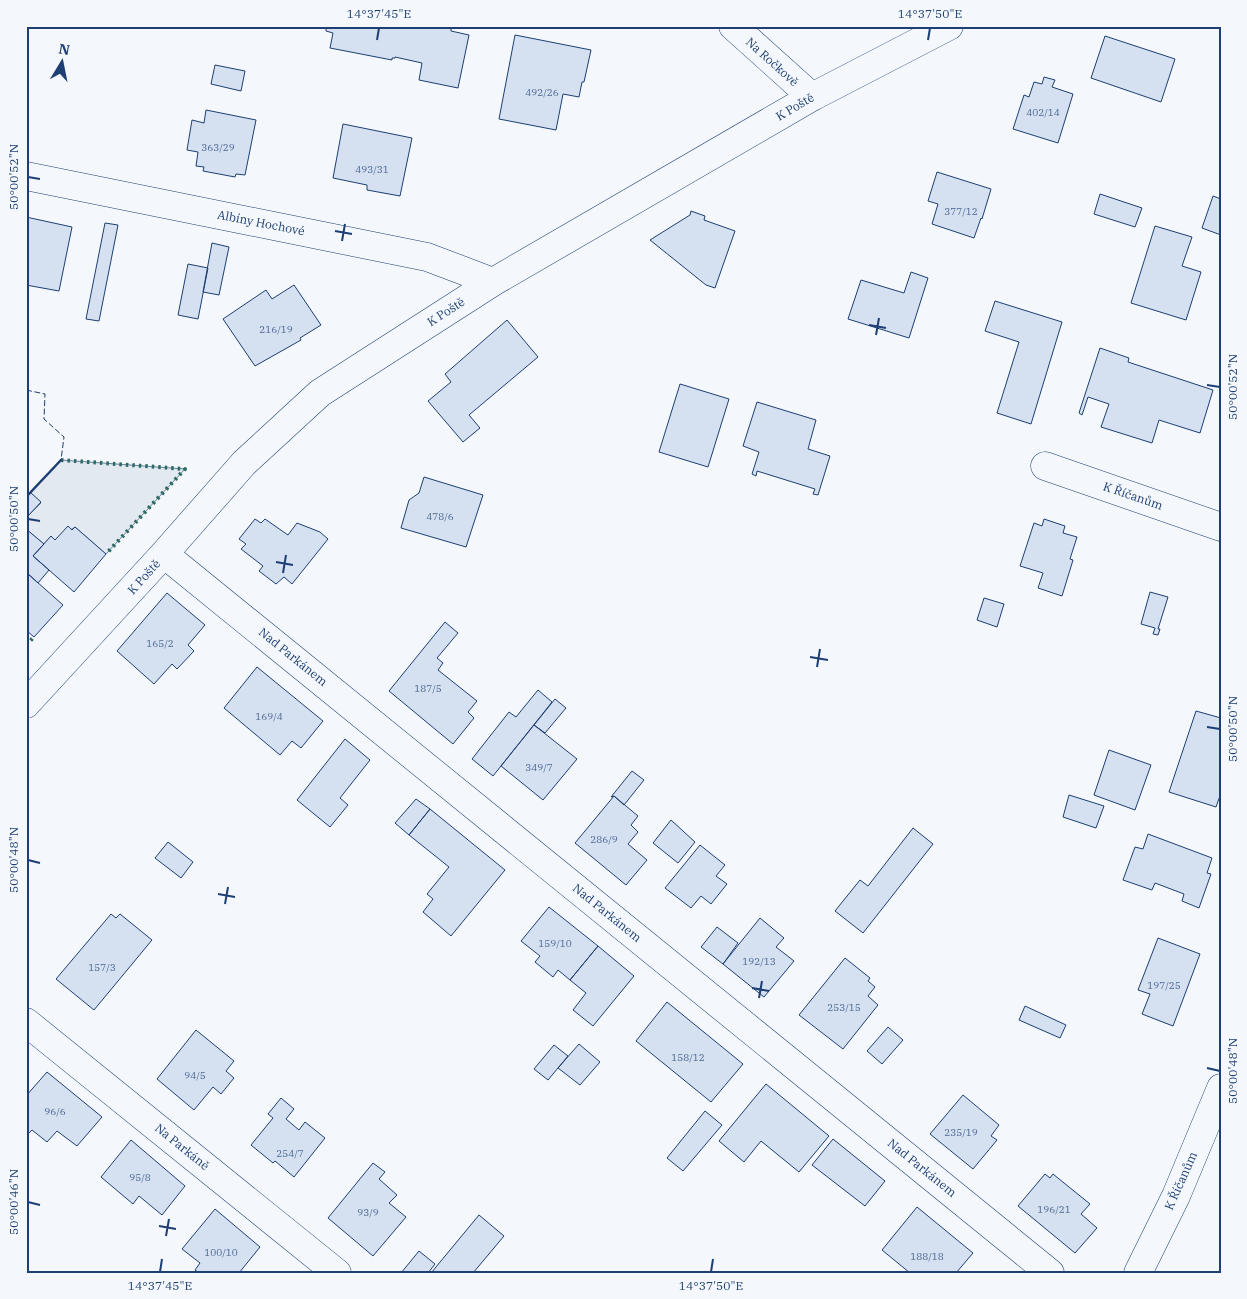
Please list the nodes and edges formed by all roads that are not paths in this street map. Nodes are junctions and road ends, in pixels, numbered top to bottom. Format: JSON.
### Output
{"nodes":[{"id":1,"x":732,"y":26,"type":"edge"},
{"id":2,"x":948,"y":26,"type":"edge"},
{"id":3,"x":812,"y":97,"type":"junction"},
{"id":4,"x":26,"y":176,"type":"edge"},
{"id":5,"x":493,"y":282,"type":"junction"},
{"id":6,"x":1045,"y":466,"type":"dead end"},
{"id":7,"x":1221,"y":527,"type":"edge"},
{"id":8,"x":164,"y":554,"type":"junction"},
{"id":9,"x":26,"y":704,"type":"edge"},
{"id":10,"x":26,"y":1022,"type":"edge"},
{"id":11,"x":1221,"y":1088,"type":"edge"},
{"id":12,"x":337,"y":1273,"type":"edge"},
{"id":13,"x":1050,"y":1273,"type":"edge"},
{"id":14,"x":1138,"y":1273,"type":"edge"}],
"edges":[{"from":1,"to":3,"type":"street","name":"Na Ročkově"},
{"from":2,"to":3,"type":"street","name":"K Poště"},
{"from":3,"to":5,"type":"street","name":"K Poště"},
{"from":4,"to":5,"type":"street","name":"Albíny Hochové"},
{"from":5,"to":8,"type":"street","name":"K Poště"},
{"from":6,"to":7,"type":"street","name":"K Říčanům"},
{"from":8,"to":9,"type":"street","name":"K Poště"},
{"from":8,"to":13,"type":"street","name":"Nad Parkánem"},
{"from":10,"to":12,"type":"street","name":"Na Parkáně"},
{"from":11,"to":14,"type":"street","name":"K Říčanům"}]}
